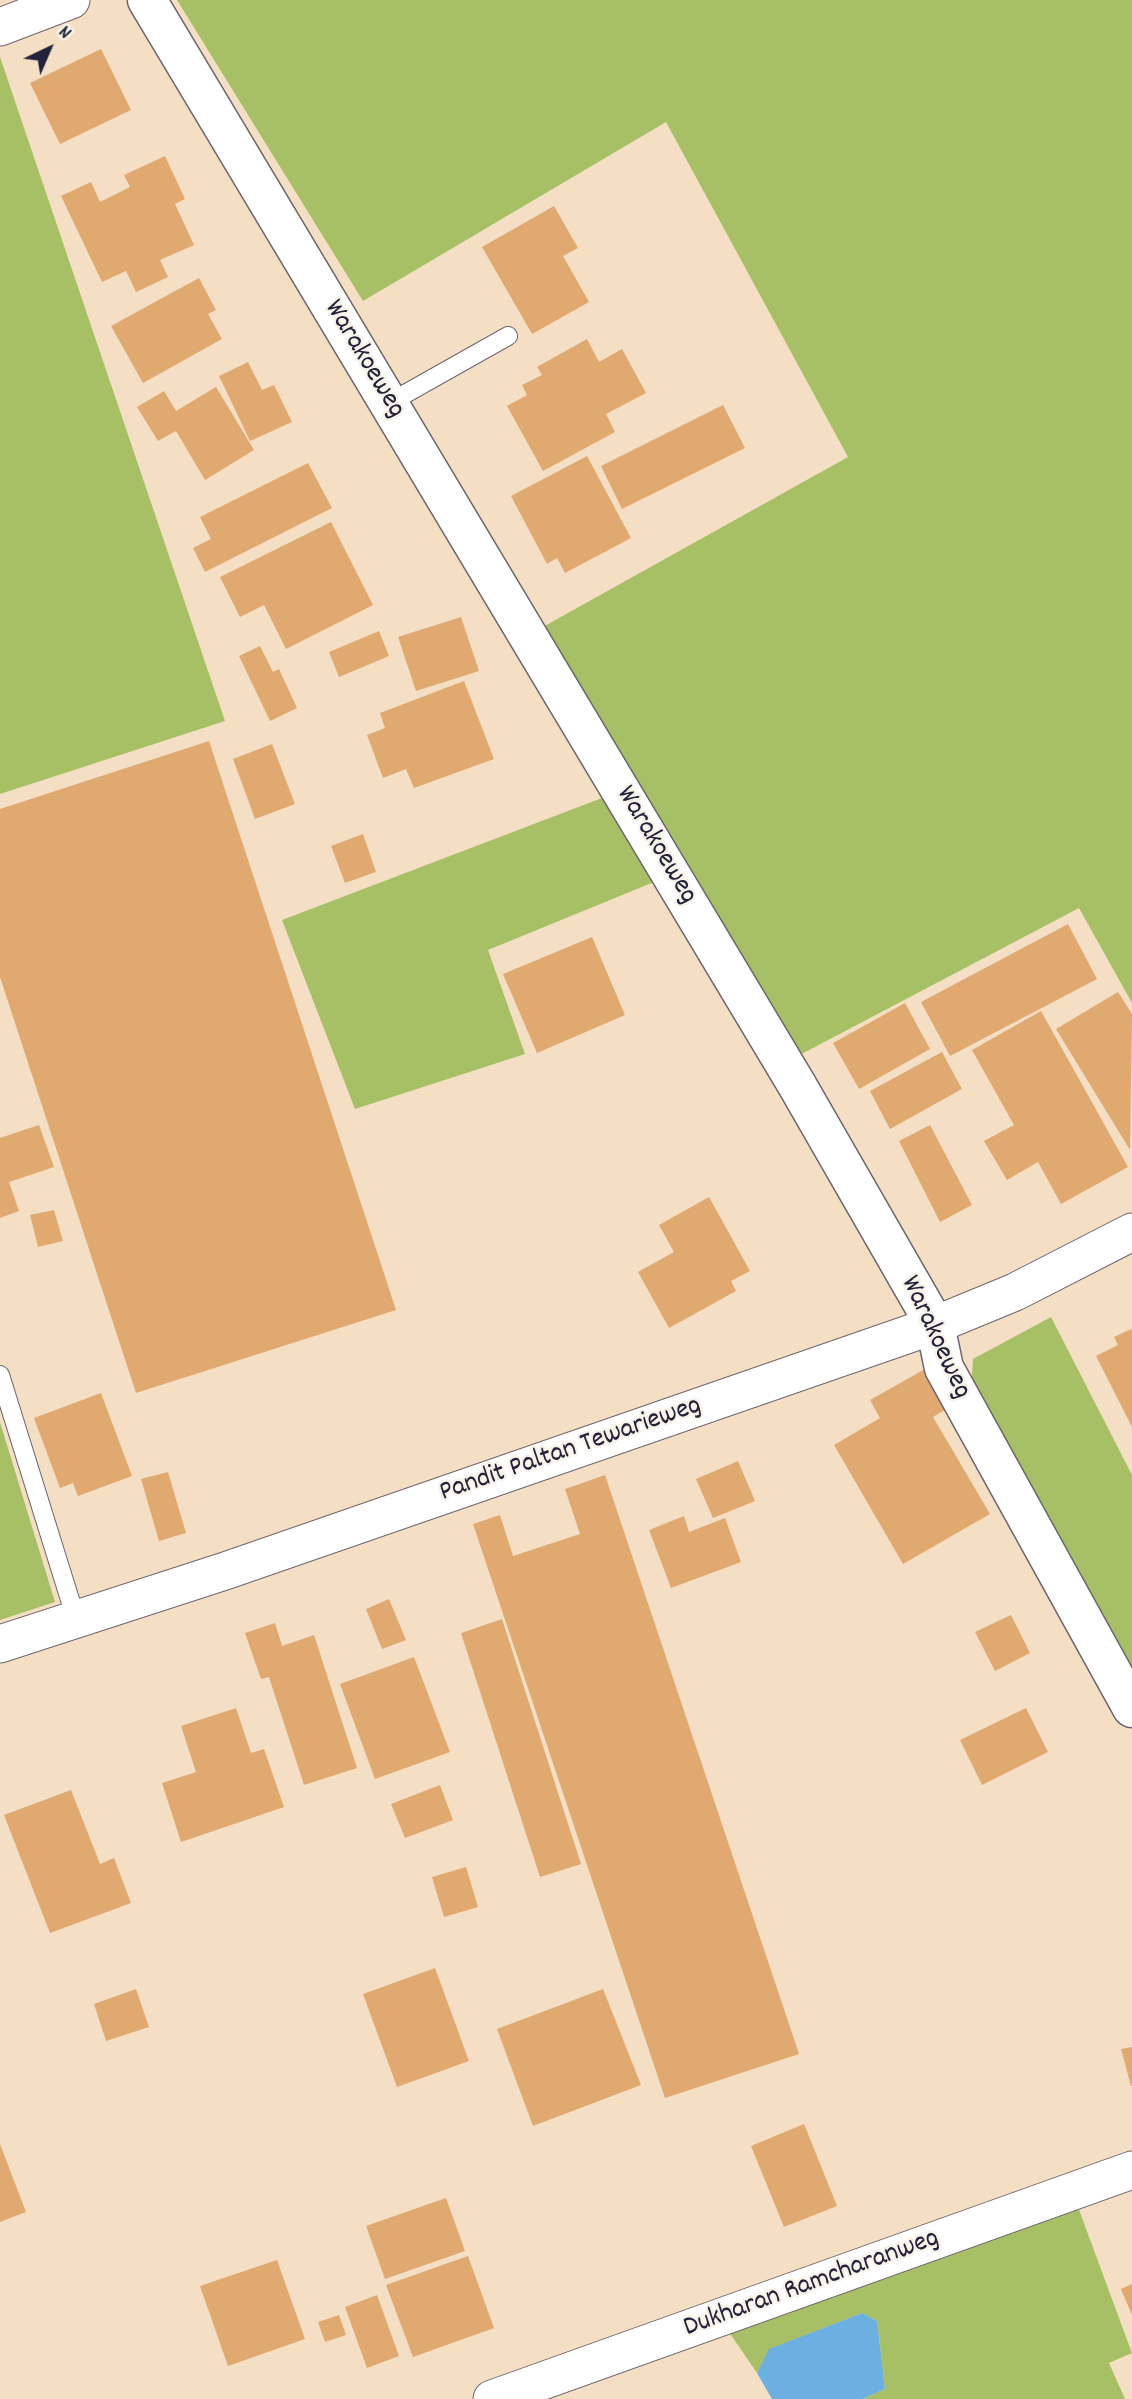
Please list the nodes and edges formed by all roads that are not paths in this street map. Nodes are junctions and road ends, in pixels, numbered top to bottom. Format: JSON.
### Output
{"nodes":[{"id":1,"x":71,"y":0,"type":"edge"},
{"id":2,"x":146,"y":0,"type":"edge"},
{"id":3,"x":0,"y":27,"type":"edge"},
{"id":4,"x":508,"y":336,"type":"dead end"},
{"id":5,"x":389,"y":403,"type":"junction"},
{"id":6,"x":1132,"y":1232,"type":"edge"},
{"id":7,"x":935,"y":1325,"type":"junction"},
{"id":8,"x":0,"y":1375,"type":"edge"},
{"id":9,"x":76,"y":1619,"type":"junction"},
{"id":10,"x":0,"y":1644,"type":"edge"},
{"id":11,"x":1132,"y":1708,"type":"edge"},
{"id":12,"x":1132,"y":2170,"type":"edge"},
{"id":13,"x":492,"y":2399,"type":"edge"}],
"edges":[{"from":1,"to":3,"type":"street"},
{"from":2,"to":5,"type":"street","name":"Warakoeweg"},
{"from":4,"to":5,"type":"lane"},
{"from":5,"to":7,"type":"street","name":"Warakoeweg"},
{"from":6,"to":7,"type":"street","name":"Pandit Paltan Tewarieweg"},
{"from":7,"to":9,"type":"street","name":"Pandit Paltan Tewarieweg"},
{"from":7,"to":11,"type":"street","name":"Warakoeweg"},
{"from":8,"to":9,"type":"lane"},
{"from":9,"to":10,"type":"street","name":"Pandit Paltan Tewarieweg"},
{"from":12,"to":13,"type":"street","name":"Dukharan Ramcharanweg"}]}
